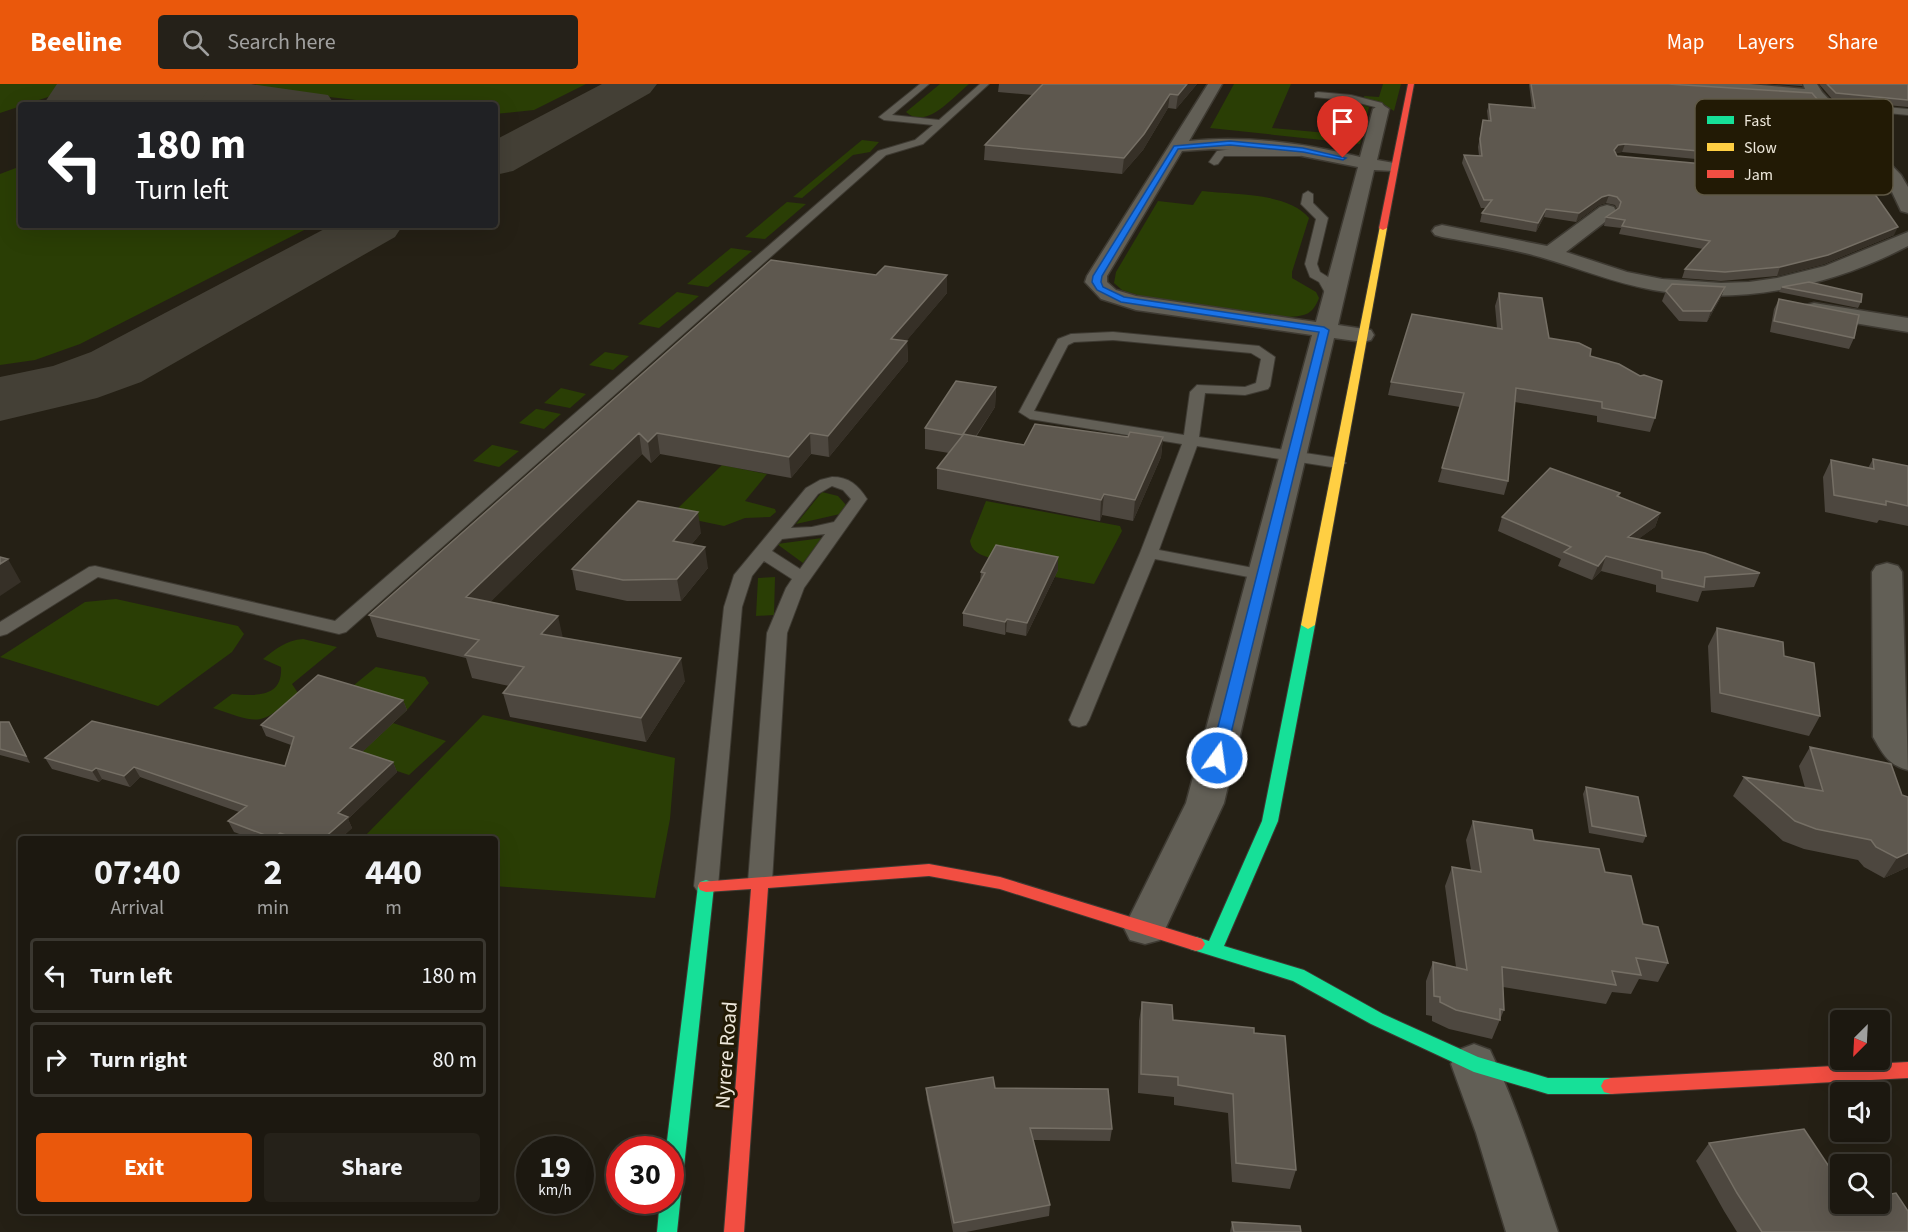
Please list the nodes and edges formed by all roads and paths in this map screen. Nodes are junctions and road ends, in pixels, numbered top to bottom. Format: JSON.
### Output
{"nodes":[{"id":1,"x":925,"y":84,"type":"edge"},
{"id":2,"x":985,"y":84,"type":"edge"},
{"id":3,"x":1215,"y":84,"type":"edge"},
{"id":4,"x":1411,"y":84,"type":"edge"},
{"id":5,"x":1652,"y":84,"type":"edge"},
{"id":6,"x":1818,"y":94,"type":"edge"},
{"id":7,"x":1318,"y":95,"type":"dead end"},
{"id":8,"x":1843,"y":99,"type":"edge"},
{"id":9,"x":1381,"y":109,"type":"joint"},
{"id":10,"x":1893,"y":109,"type":"edge"},
{"id":11,"x":1908,"y":112,"type":"edge"},
{"id":12,"x":940,"y":123,"type":"junction"},
{"id":13,"x":1176,"y":147,"type":"junction"},
{"id":14,"x":1324,"y":153,"type":"junction"},
{"id":15,"x":1214,"y":162,"type":"dead end"},
{"id":16,"x":1366,"y":165,"type":"junction"},
{"id":17,"x":1395,"y":168,"type":"junction"},
{"id":18,"x":1893,"y":177,"type":"edge"},
{"id":19,"x":1893,"y":186,"type":"edge"},
{"id":20,"x":1897,"y":187,"type":"junction"},
{"id":21,"x":1308,"y":194,"type":"dead end"},
{"id":22,"x":1908,"y":207,"type":"edge"},
{"id":23,"x":1607,"y":210,"type":"edge"},
{"id":24,"x":1442,"y":231,"type":"dead end"},
{"id":25,"x":1903,"y":244,"type":"edge"},
{"id":26,"x":1551,"y":254,"type":"junction"},
{"id":27,"x":1734,"y":290,"type":"junction"},
{"id":28,"x":1333,"y":295,"type":"junction"},
{"id":29,"x":1908,"y":325,"type":"edge"},
{"id":30,"x":1324,"y":330,"type":"junction"},
{"id":31,"x":1363,"y":335,"type":"junction"},
{"id":32,"x":1191,"y":440,"type":"junction"},
{"id":33,"x":1293,"y":456,"type":"junction"},
{"id":34,"x":1338,"y":463,"type":"junction"},
{"id":35,"x":841,"y":525,"type":"junction"},
{"id":36,"x":777,"y":534,"type":"junction"},
{"id":37,"x":762,"y":552,"type":"junction"},
{"id":38,"x":1149,"y":553,"type":"junction"},
{"id":39,"x":1887,"y":572,"type":"dead end"},
{"id":40,"x":1264,"y":575,"type":"junction"},
{"id":41,"x":802,"y":578,"type":"junction"},
{"id":42,"x":0,"y":630,"type":"edge"},
{"id":43,"x":1079,"y":720,"type":"dead end"},
{"id":44,"x":1908,"y":758,"type":"edge"},
{"id":45,"x":760,"y":882,"type":"junction"},
{"id":46,"x":706,"y":886,"type":"junction"},
{"id":47,"x":1145,"y":928,"type":"junction"},
{"id":48,"x":1214,"y":949,"type":"junction"},
{"id":49,"x":1474,"y":1064,"type":"junction"},
{"id":50,"x":1908,"y":1070,"type":"edge"},
{"id":51,"x":668,"y":1232,"type":"edge"},
{"id":52,"x":734,"y":1232,"type":"edge"},
{"id":53,"x":1532,"y":1232,"type":"edge"}],
"edges":[{"from":1,"to":12,"type":"lane"},
{"from":2,"to":12,"type":"lane"},
{"from":3,"to":13,"type":"street"},
{"from":4,"to":17,"type":"street"},
{"from":5,"to":6,"type":"street"},
{"from":6,"to":8,"type":"lane"},
{"from":7,"to":9,"type":"lane"},
{"from":9,"to":16,"type":"street"},
{"from":10,"to":11,"type":"lane"},
{"from":12,"to":42,"type":"lane"},
{"from":13,"to":14,"type":"street"},
{"from":13,"to":30,"type":"street"},
{"from":14,"to":15,"type":"lane"},
{"from":14,"to":16,"type":"street"},
{"from":16,"to":17,"type":"street"},
{"from":16,"to":28,"type":"street"},
{"from":17,"to":31,"type":"street"},
{"from":18,"to":20,"type":"street"},
{"from":19,"to":20,"type":"street"},
{"from":20,"to":22,"type":"street"},
{"from":21,"to":28,"type":"lane"},
{"from":23,"to":26,"type":"street"},
{"from":24,"to":26,"type":"street"},
{"from":25,"to":27,"type":"street"},
{"from":26,"to":27,"type":"street"},
{"from":27,"to":29,"type":"street"},
{"from":28,"to":30,"type":"street"},
{"from":30,"to":31,"type":"street"},
{"from":30,"to":33,"type":"street"},
{"from":31,"to":34,"type":"street"},
{"from":32,"to":32,"type":"lane"},
{"from":32,"to":33,"type":"lane"},
{"from":32,"to":38,"type":"lane"},
{"from":33,"to":34,"type":"lane"},
{"from":33,"to":40,"type":"street"},
{"from":34,"to":48,"type":"street"},
{"from":35,"to":36,"type":"lane"},
{"from":35,"to":36,"type":"lane"},
{"from":35,"to":41,"type":"lane"},
{"from":36,"to":37,"type":"lane"},
{"from":37,"to":41,"type":"lane"},
{"from":37,"to":46,"type":"lane"},
{"from":38,"to":40,"type":"lane"},
{"from":38,"to":43,"type":"lane"},
{"from":39,"to":44,"type":"street"},
{"from":40,"to":47,"type":"street"},
{"from":41,"to":45,"type":"lane"},
{"from":45,"to":46,"type":"street"},
{"from":45,"to":47,"type":"street"},
{"from":45,"to":52,"type":"street","name":"Nyrere Road"},
{"from":46,"to":51,"type":"street","name":"Nyrere Road"},
{"from":47,"to":48,"type":"street"},
{"from":48,"to":49,"type":"street"},
{"from":49,"to":50,"type":"street"},
{"from":49,"to":53,"type":"street"}]}
